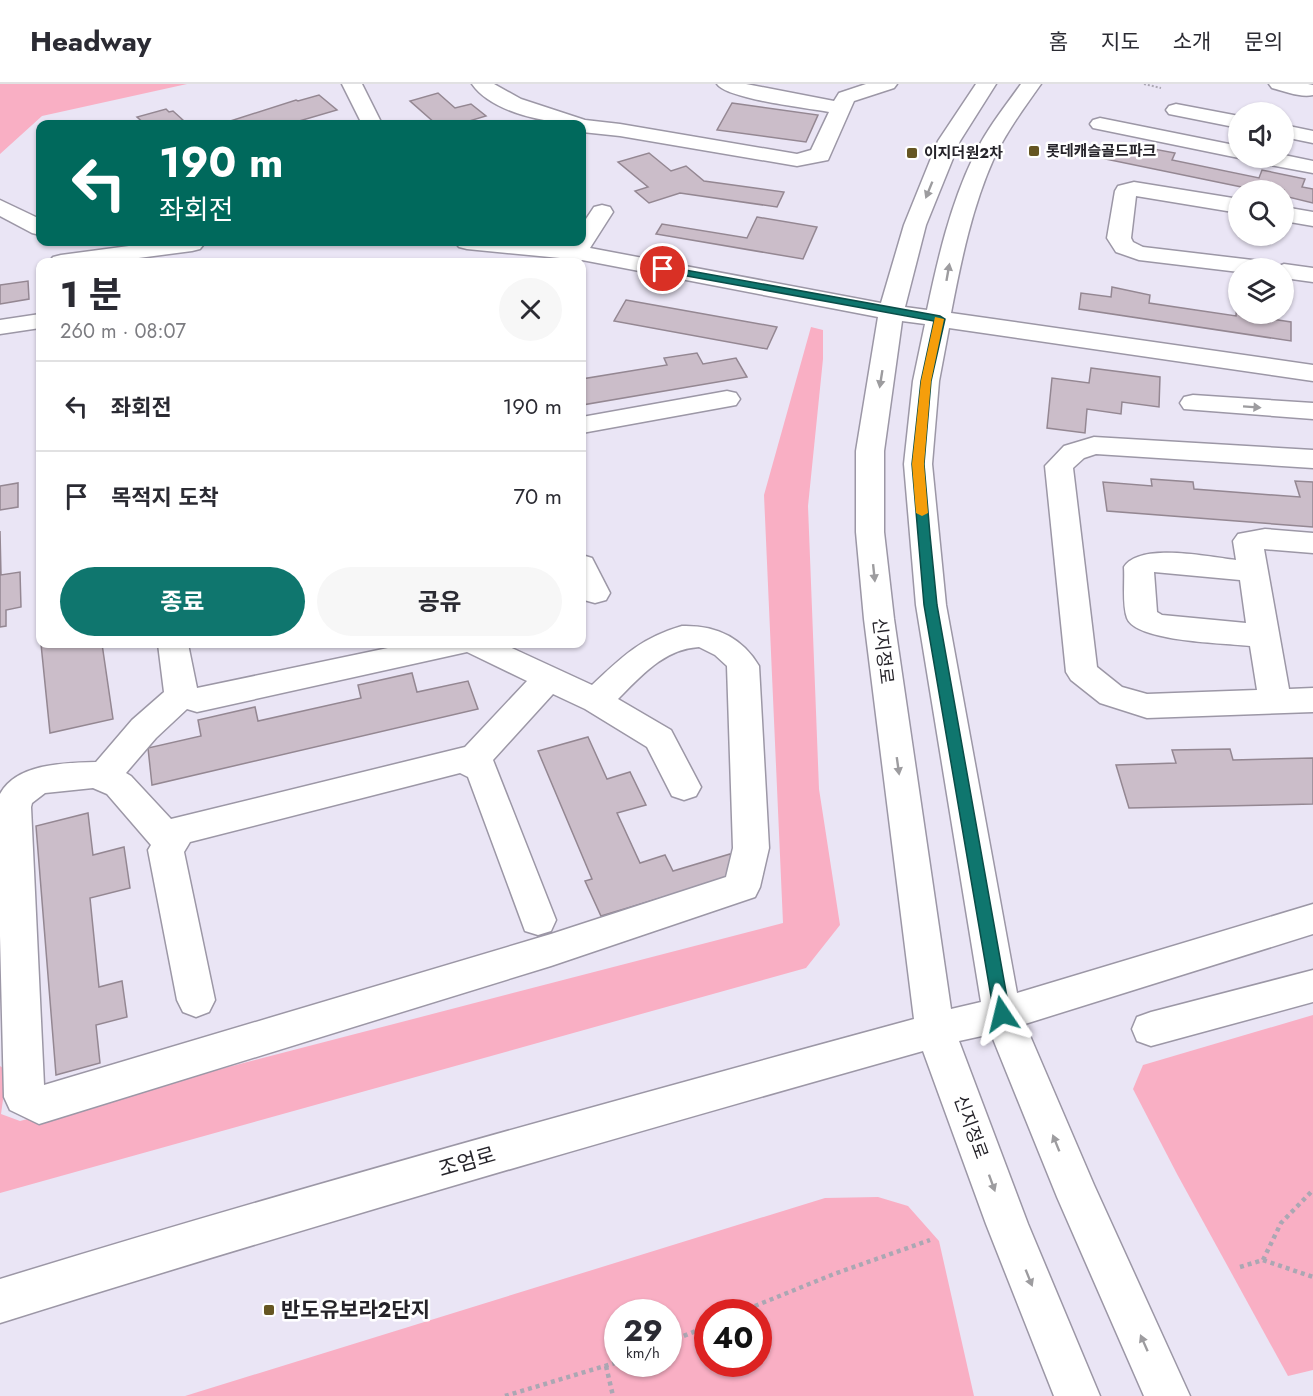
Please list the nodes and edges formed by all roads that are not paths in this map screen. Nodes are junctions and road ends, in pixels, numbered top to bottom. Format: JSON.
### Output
{"nodes":[{"id":1,"x":352,"y":84,"type":"edge"},
{"id":2,"x":482,"y":84,"type":"edge"},
{"id":3,"x":727,"y":84,"type":"edge"},
{"id":4,"x":887,"y":84,"type":"edge"},
{"id":5,"x":986,"y":84,"type":"edge"},
{"id":6,"x":1031,"y":84,"type":"edge"},
{"id":7,"x":1279,"y":84,"type":"edge"},
{"id":8,"x":1311,"y":93,"type":"edge"},
{"id":9,"x":840,"y":108,"type":"junction"},
{"id":10,"x":1228,"y":118,"type":"edge"},
{"id":11,"x":365,"y":120,"type":"edge"},
{"id":12,"x":564,"y":120,"type":"edge"},
{"id":13,"x":1100,"y":124,"type":"dead end"},
{"id":14,"x":586,"y":126,"type":"edge"},
{"id":15,"x":1294,"y":133,"type":"edge"},
{"id":16,"x":1164,"y":137,"type":"junction"},
{"id":17,"x":1313,"y":137,"type":"edge"},
{"id":18,"x":1228,"y":150,"type":"edge"},
{"id":19,"x":1294,"y":163,"type":"edge"},
{"id":20,"x":1313,"y":167,"type":"edge"},
{"id":21,"x":1228,"y":204,"type":"edge"},
{"id":22,"x":0,"y":207,"type":"edge"},
{"id":23,"x":602,"y":212,"type":"dead end"},
{"id":24,"x":1294,"y":216,"type":"edge"},
{"id":25,"x":1313,"y":219,"type":"edge"},
{"id":26,"x":36,"y":226,"type":"edge"},
{"id":27,"x":586,"y":236,"type":"edge"},
{"id":28,"x":495,"y":246,"type":"edge"},
{"id":29,"x":193,"y":249,"type":"edge"},
{"id":30,"x":572,"y":257,"type":"edge"},
{"id":31,"x":101,"y":258,"type":"edge"},
{"id":32,"x":586,"y":259,"type":"edge"},
{"id":33,"x":1228,"y":264,"type":"edge"},
{"id":34,"x":1294,"y":273,"type":"edge"},
{"id":35,"x":1313,"y":275,"type":"edge"},
{"id":36,"x":891,"y":312,"type":"junction"},
{"id":37,"x":940,"y":319,"type":"junction"},
{"id":38,"x":36,"y":322,"type":"edge"},
{"id":39,"x":0,"y":327,"type":"edge"},
{"id":40,"x":1190,"y":355,"type":"junction"},
{"id":41,"x":1313,"y":373,"type":"edge"},
{"id":42,"x":727,"y":399,"type":"dead end"},
{"id":43,"x":1193,"y":403,"type":"junction"},
{"id":44,"x":1313,"y":411,"type":"edge"},
{"id":45,"x":586,"y":424,"type":"edge"},
{"id":46,"x":1194,"y":451,"type":"junction"},
{"id":47,"x":1313,"y":459,"type":"edge"},
{"id":48,"x":1313,"y":543,"type":"edge"},
{"id":49,"x":1253,"y":571,"type":"junction"},
{"id":50,"x":586,"y":574,"type":"edge"},
{"id":51,"x":595,"y":594,"type":"dead end"},
{"id":52,"x":1264,"y":636,"type":"junction"},
{"id":53,"x":174,"y":648,"type":"edge"},
{"id":54,"x":438,"y":648,"type":"edge"},
{"id":55,"x":486,"y":648,"type":"edge"},
{"id":56,"x":550,"y":677,"type":"junction"},
{"id":57,"x":181,"y":696,"type":"junction"},
{"id":58,"x":1313,"y":700,"type":"edge"},
{"id":59,"x":596,"y":701,"type":"junction"},
{"id":60,"x":1275,"y":702,"type":"junction"},
{"id":61,"x":470,"y":763,"type":"junction"},
{"id":62,"x":102,"y":778,"type":"junction"},
{"id":63,"x":684,"y":787,"type":"dead end"},
{"id":64,"x":171,"y":843,"type":"junction"},
{"id":65,"x":538,"y":920,"type":"dead end"},
{"id":66,"x":1313,"y":920,"type":"edge"},
{"id":67,"x":1313,"y":986,"type":"edge"},
{"id":68,"x":196,"y":1000,"type":"dead end"},
{"id":69,"x":1002,"y":1014,"type":"junction"},
{"id":70,"x":1151,"y":1029,"type":"dead end"},
{"id":71,"x":935,"y":1030,"type":"junction"},
{"id":72,"x":0,"y":1301,"type":"edge"},
{"id":73,"x":1077,"y":1396,"type":"edge"},
{"id":74,"x":1167,"y":1396,"type":"edge"}],
"edges":[{"from":1,"to":11,"type":"street"},
{"from":2,"to":12,"type":"street"},
{"from":3,"to":9,"type":"street"},
{"from":4,"to":9,"type":"street"},
{"from":5,"to":36,"type":"street","name":"신지정로","one_way":true},
{"from":37,"to":6,"type":"street","one_way":true},
{"from":7,"to":8,"type":"street"},
{"from":9,"to":14,"type":"street"},
{"from":10,"to":16,"type":"street"},
{"from":13,"to":16,"type":"street"},
{"from":15,"to":17,"type":"street"},
{"from":16,"to":18,"type":"street"},
{"from":19,"to":20,"type":"street"},
{"from":21,"to":33,"type":"street"},
{"from":22,"to":26,"type":"street"},
{"from":23,"to":27,"type":"street"},
{"from":24,"to":25,"type":"street"},
{"from":28,"to":30,"type":"street"},
{"from":29,"to":31,"type":"street"},
{"from":32,"to":36,"type":"street"},
{"from":34,"to":35,"type":"street"},
{"from":36,"to":37,"type":"street"},
{"from":36,"to":71,"type":"street","name":"신지정로","one_way":true},
{"from":37,"to":40,"type":"street"},
{"from":37,"to":69,"type":"street"},
{"from":38,"to":39,"type":"street"},
{"from":40,"to":41,"type":"street"},
{"from":40,"to":43,"type":"street"},
{"from":42,"to":45,"type":"street"},
{"from":43,"to":44,"type":"street","one_way":true},
{"from":43,"to":46,"type":"street"},
{"from":46,"to":47,"type":"street"},
{"from":46,"to":60,"type":"street"},
{"from":48,"to":49,"type":"street"},
{"from":49,"to":52,"type":"street"},
{"from":49,"to":52,"type":"street"},
{"from":50,"to":51,"type":"street"},
{"from":52,"to":60,"type":"street"},
{"from":53,"to":57,"type":"street"},
{"from":54,"to":57,"type":"street"},
{"from":55,"to":56,"type":"street"},
{"from":56,"to":59,"type":"street"},
{"from":56,"to":61,"type":"street"},
{"from":57,"to":62,"type":"street"},
{"from":58,"to":60,"type":"street"},
{"from":59,"to":62,"type":"street"},
{"from":59,"to":63,"type":"street"},
{"from":61,"to":64,"type":"street"},
{"from":61,"to":65,"type":"street"},
{"from":62,"to":64,"type":"street"},
{"from":64,"to":68,"type":"street"},
{"from":66,"to":69,"type":"street","name":"조엄로"},
{"from":67,"to":70,"type":"street"},
{"from":69,"to":71,"type":"street","name":"조엄로"},
{"from":74,"to":69,"type":"street","one_way":true},
{"from":71,"to":72,"type":"street","name":"조엄로"},
{"from":71,"to":73,"type":"street","name":"신지정로","one_way":true}]}
